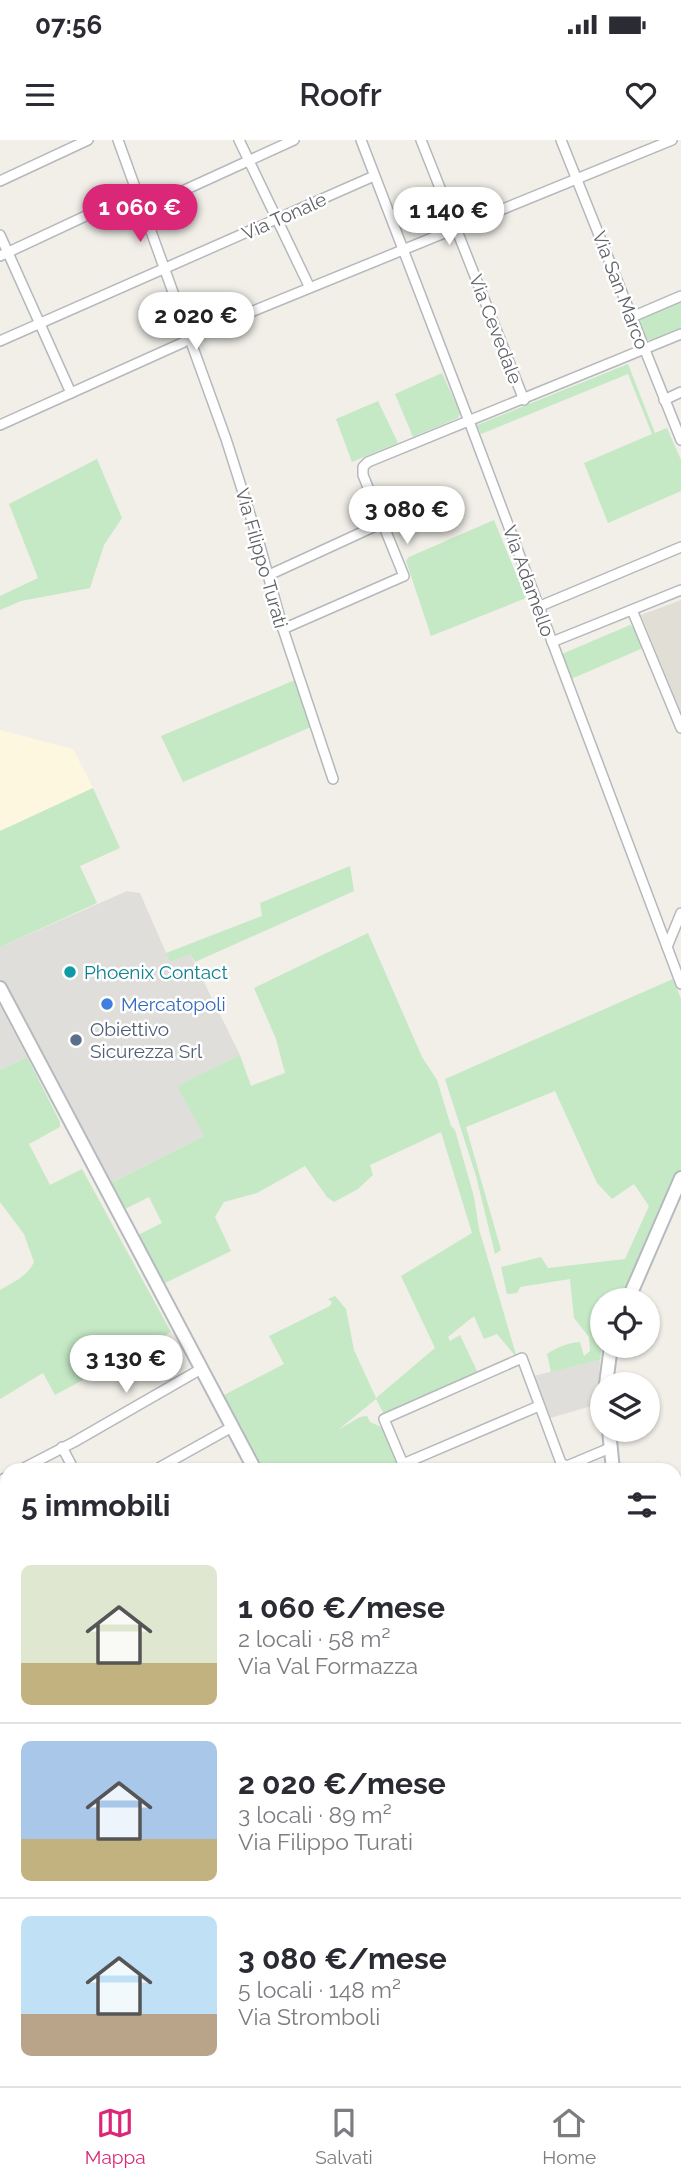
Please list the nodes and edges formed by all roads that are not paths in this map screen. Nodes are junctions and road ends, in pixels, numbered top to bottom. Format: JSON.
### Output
{"nodes":[{"id":1,"x":88,"y":140,"type":"edge"},
{"id":2,"x":118,"y":140,"type":"edge"},
{"id":3,"x":239,"y":140,"type":"edge"},
{"id":4,"x":294,"y":140,"type":"edge"},
{"id":5,"x":361,"y":140,"type":"edge"},
{"id":6,"x":421,"y":140,"type":"edge"},
{"id":7,"x":561,"y":140,"type":"edge"},
{"id":8,"x":672,"y":140,"type":"edge"},
{"id":9,"x":250,"y":161,"type":"junction"},
{"id":10,"x":374,"y":176,"type":"junction"},
{"id":11,"x":577,"y":179,"type":"junction"},
{"id":12,"x":0,"y":181,"type":"edge"},
{"id":13,"x":137,"y":192,"type":"junction"},
{"id":14,"x":143,"y":209,"type":"junction"},
{"id":15,"x":277,"y":219,"type":"junction"},
{"id":16,"x":456,"y":228,"type":"junction"},
{"id":17,"x":0,"y":235,"type":"edge"},
{"id":18,"x":402,"y":248,"type":"junction"},
{"id":19,"x":4,"y":254,"type":"edge"},
{"id":20,"x":165,"y":268,"type":"junction"},
{"id":21,"x":309,"y":286,"type":"junction"},
{"id":22,"x":681,"y":296,"type":"edge"},
{"id":23,"x":632,"y":317,"type":"junction"},
{"id":24,"x":40,"y":324,"type":"junction"},
{"id":25,"x":681,"y":334,"type":"edge"},
{"id":26,"x":190,"y":338,"type":"junction"},
{"id":27,"x":0,"y":341,"type":"edge"},
{"id":28,"x":644,"y":350,"type":"junction"},
{"id":29,"x":681,"y":392,"type":"edge"},
{"id":30,"x":71,"y":393,"type":"junction"},
{"id":31,"x":524,"y":400,"type":"junction"},
{"id":32,"x":664,"y":400,"type":"junction"},
{"id":33,"x":470,"y":421,"type":"junction"},
{"id":34,"x":0,"y":425,"type":"edge"},
{"id":35,"x":681,"y":440,"type":"edge"},
{"id":36,"x":382,"y":523,"type":"junction"},
{"id":37,"x":681,"y":547,"type":"edge"},
{"id":38,"x":268,"y":575,"type":"junction"},
{"id":39,"x":681,"y":590,"type":"edge"},
{"id":40,"x":538,"y":607,"type":"junction"},
{"id":41,"x":632,"y":610,"type":"junction"},
{"id":42,"x":283,"y":629,"type":"junction"},
{"id":43,"x":552,"y":642,"type":"junction"},
{"id":44,"x":681,"y":728,"type":"edge"},
{"id":45,"x":333,"y":779,"type":"dead end"},
{"id":46,"x":681,"y":913,"type":"edge"},
{"id":47,"x":667,"y":947,"type":"junction"},
{"id":48,"x":681,"y":984,"type":"edge"},
{"id":49,"x":0,"y":988,"type":"edge"},
{"id":50,"x":681,"y":1178,"type":"edge"},
{"id":51,"x":633,"y":1288,"type":"edge"},
{"id":52,"x":201,"y":1369,"type":"junction"},
{"id":53,"x":539,"y":1406,"type":"junction"},
{"id":54,"x":232,"y":1427,"type":"junction"},
{"id":55,"x":610,"y":1442,"type":"edge"},
{"id":56,"x":62,"y":1447,"type":"junction"},
{"id":57,"x":610,"y":1448,"type":"junction"},
{"id":58,"x":33,"y":1463,"type":"edge"},
{"id":59,"x":70,"y":1463,"type":"edge"},
{"id":60,"x":168,"y":1463,"type":"edge"},
{"id":61,"x":251,"y":1463,"type":"edge"},
{"id":62,"x":403,"y":1463,"type":"edge"},
{"id":63,"x":405,"y":1463,"type":"edge"},
{"id":64,"x":561,"y":1463,"type":"edge"},
{"id":65,"x":572,"y":1463,"type":"edge"},
{"id":66,"x":612,"y":1463,"type":"edge"}],
"edges":[{"from":1,"to":12,"type":"street"},
{"from":2,"to":13,"type":"street","name":"Via Filippo Turati"},
{"from":3,"to":9,"type":"street"},
{"from":4,"to":9,"type":"street"},
{"from":5,"to":10,"type":"street","name":"Via Adamello"},
{"from":6,"to":16,"type":"street","name":"Via Cevedale"},
{"from":7,"to":11,"type":"street","name":"Via San Marco"},
{"from":8,"to":11,"type":"street"},
{"from":9,"to":14,"type":"street"},
{"from":9,"to":15,"type":"street"},
{"from":10,"to":15,"type":"street","name":"Via Tonale"},
{"from":10,"to":18,"type":"street","name":"Via Adamello"},
{"from":11,"to":16,"type":"street"},
{"from":11,"to":23,"type":"street","name":"Via San Marco"},
{"from":13,"to":14,"type":"street","name":"Via Filippo Turati"},
{"from":13,"to":19,"type":"street"},
{"from":14,"to":20,"type":"street","name":"Via Filippo Turati"},
{"from":15,"to":20,"type":"street","name":"Via Tonale"},
{"from":15,"to":21,"type":"street"},
{"from":16,"to":18,"type":"street"},
{"from":16,"to":31,"type":"street","name":"Via Cevedale"},
{"from":17,"to":19,"type":"street"},
{"from":18,"to":21,"type":"street"},
{"from":18,"to":33,"type":"street","name":"Via Adamello"},
{"from":19,"to":24,"type":"street"},
{"from":20,"to":24,"type":"street","name":"Via Tonale"},
{"from":20,"to":26,"type":"street","name":"Via Filippo Turati"},
{"from":21,"to":26,"type":"street"},
{"from":22,"to":23,"type":"street"},
{"from":23,"to":28,"type":"street","name":"Via San Marco"},
{"from":24,"to":27,"type":"street","name":"Via Tonale"},
{"from":24,"to":30,"type":"street"},
{"from":25,"to":28,"type":"street"},
{"from":26,"to":30,"type":"street"},
{"from":26,"to":38,"type":"street","name":"Via Filippo Turati"},
{"from":28,"to":31,"type":"street"},
{"from":28,"to":32,"type":"street","name":"Via San Marco"},
{"from":29,"to":32,"type":"street"},
{"from":30,"to":34,"type":"street"},
{"from":31,"to":33,"type":"street"},
{"from":32,"to":35,"type":"street","name":"Via San Marco"},
{"from":33,"to":36,"type":"street"},
{"from":33,"to":40,"type":"street","name":"Via Adamello"},
{"from":36,"to":38,"type":"street"},
{"from":36,"to":42,"type":"street"},
{"from":37,"to":40,"type":"street"},
{"from":38,"to":42,"type":"street","name":"Via Filippo Turati"},
{"from":39,"to":41,"type":"street"},
{"from":40,"to":43,"type":"street","name":"Via Adamello"},
{"from":41,"to":43,"type":"street"},
{"from":41,"to":44,"type":"street"},
{"from":42,"to":45,"type":"street","name":"Via Filippo Turati"},
{"from":43,"to":47,"type":"street","name":"Via Adamello"},
{"from":46,"to":47,"type":"street"},
{"from":47,"to":48,"type":"street","name":"Via Adamello"},
{"from":49,"to":52,"type":"main road"},
{"from":50,"to":51,"type":"main road"},
{"from":52,"to":54,"type":"main road"},
{"from":52,"to":56,"type":"street"},
{"from":53,"to":62,"type":"street"},
{"from":53,"to":63,"type":"street"},
{"from":53,"to":64,"type":"street"},
{"from":54,"to":60,"type":"street"},
{"from":54,"to":61,"type":"main road"},
{"from":55,"to":57,"type":"main road"},
{"from":56,"to":58,"type":"street"},
{"from":56,"to":59,"type":"street"},
{"from":57,"to":65,"type":"street"},
{"from":57,"to":66,"type":"main road"}]}
